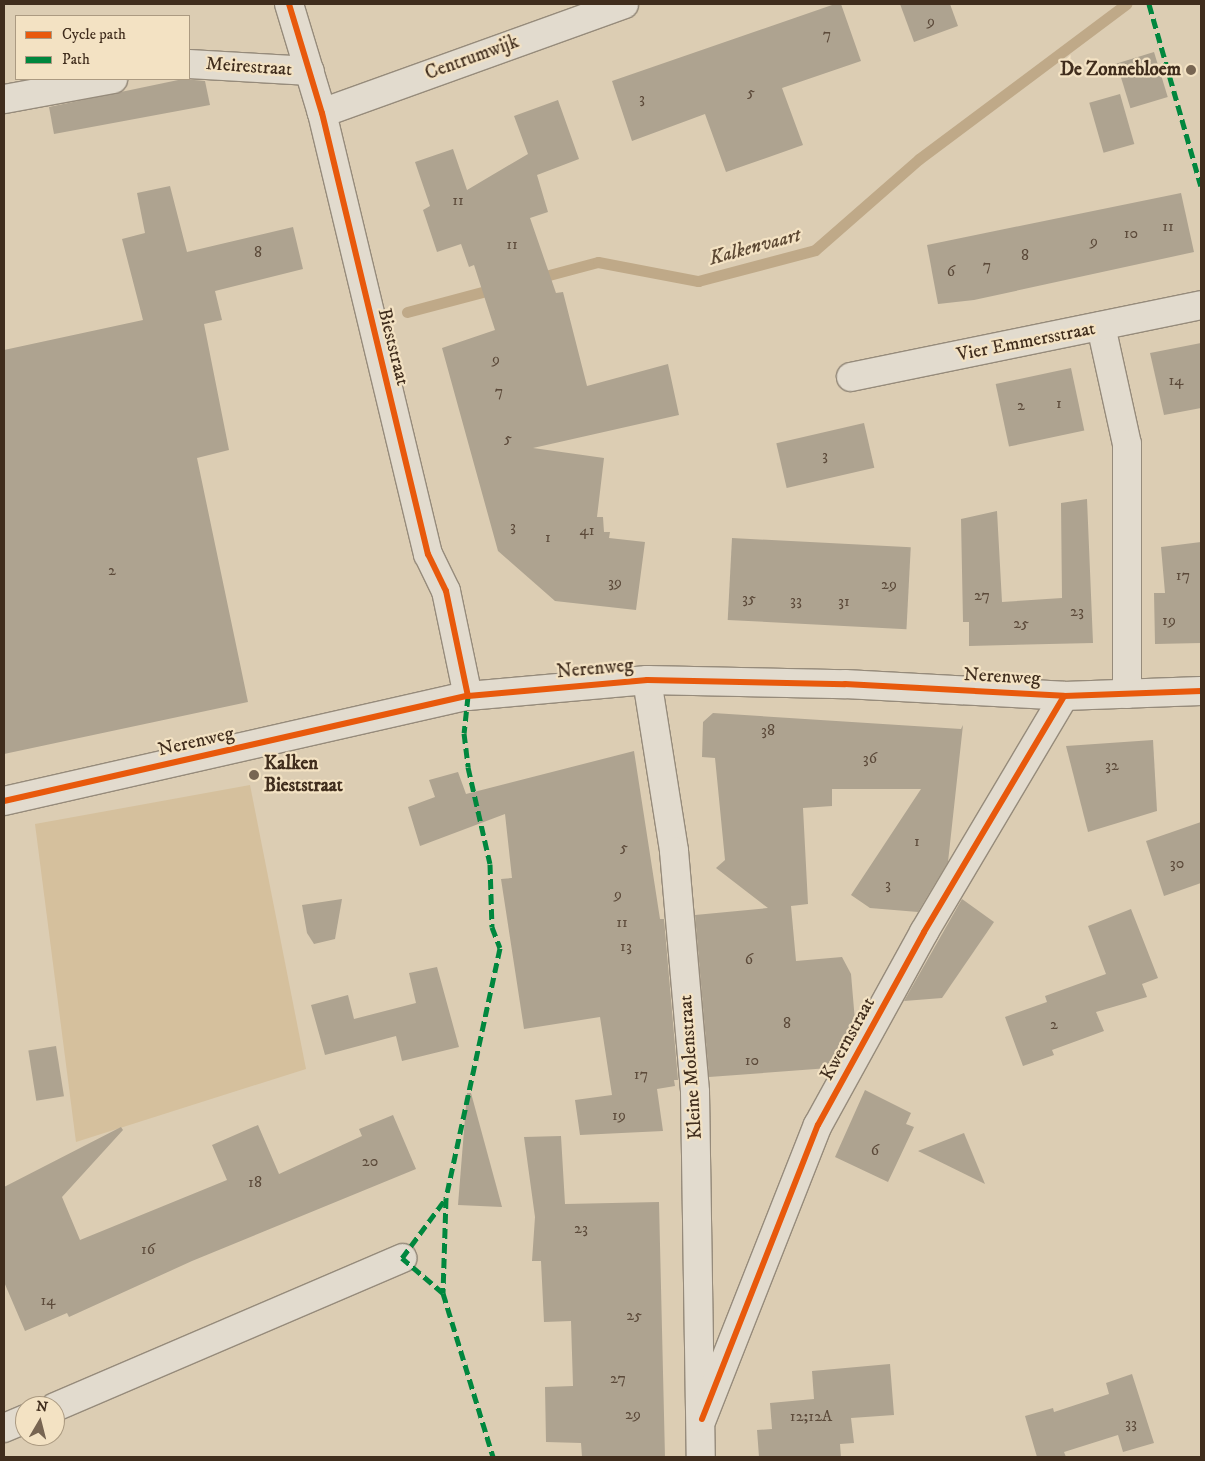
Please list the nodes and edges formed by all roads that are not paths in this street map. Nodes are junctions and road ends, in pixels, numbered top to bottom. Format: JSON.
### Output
{"nodes":[{"id":1,"x":289,"y":4,"type":"edge"},
{"id":2,"x":624,"y":4,"type":"edge"},
{"id":3,"x":190,"y":64,"type":"edge"},
{"id":4,"x":310,"y":71,"type":"junction"},
{"id":5,"x":108,"y":80,"type":"edge"},
{"id":6,"x":4,"y":99,"type":"edge"},
{"id":7,"x":322,"y":113,"type":"junction"},
{"id":8,"x":1201,"y":305,"type":"edge"},
{"id":9,"x":1101,"y":326,"type":"junction"},
{"id":10,"x":851,"y":377,"type":"dead end"},
{"id":11,"x":647,"y":680,"type":"junction"},
{"id":12,"x":1201,"y":691,"type":"edge"},
{"id":13,"x":1127,"y":694,"type":"junction"},
{"id":14,"x":468,"y":696,"type":"junction"},
{"id":15,"x":1064,"y":696,"type":"junction"},
{"id":16,"x":4,"y":801,"type":"edge"},
{"id":17,"x":402,"y":1258,"type":"dead end"},
{"id":18,"x":65,"y":1403,"type":"edge"},
{"id":19,"x":702,"y":1419,"type":"junction"},
{"id":20,"x":702,"y":1457,"type":"edge"}],
"edges":[{"from":1,"to":4,"type":"street","name":"Bieststraat"},
{"from":2,"to":7,"type":"street","name":"Centrumwijk"},
{"from":3,"to":4,"type":"street","name":"Meirestraat"},
{"from":4,"to":7,"type":"street","name":"Bieststraat"},
{"from":5,"to":6,"type":"street"},
{"from":7,"to":14,"type":"street","name":"Bieststraat"},
{"from":8,"to":9,"type":"street","name":"Vier Emmersstraat"},
{"from":9,"to":10,"type":"street","name":"Vier Emmersstraat"},
{"from":9,"to":13,"type":"street"},
{"from":11,"to":14,"type":"street","name":"Nerenweg"},
{"from":11,"to":15,"type":"street","name":"Nerenweg"},
{"from":11,"to":19,"type":"street","name":"Kleine Molenstraat"},
{"from":12,"to":13,"type":"street","name":"Nerenweg"},
{"from":13,"to":15,"type":"street","name":"Nerenweg"},
{"from":14,"to":16,"type":"street","name":"Nerenweg"},
{"from":15,"to":19,"type":"street","name":"Kwernstraat"},
{"from":17,"to":18,"type":"street"},
{"from":19,"to":20,"type":"street","name":"Kleine Molenstraat"}]}
